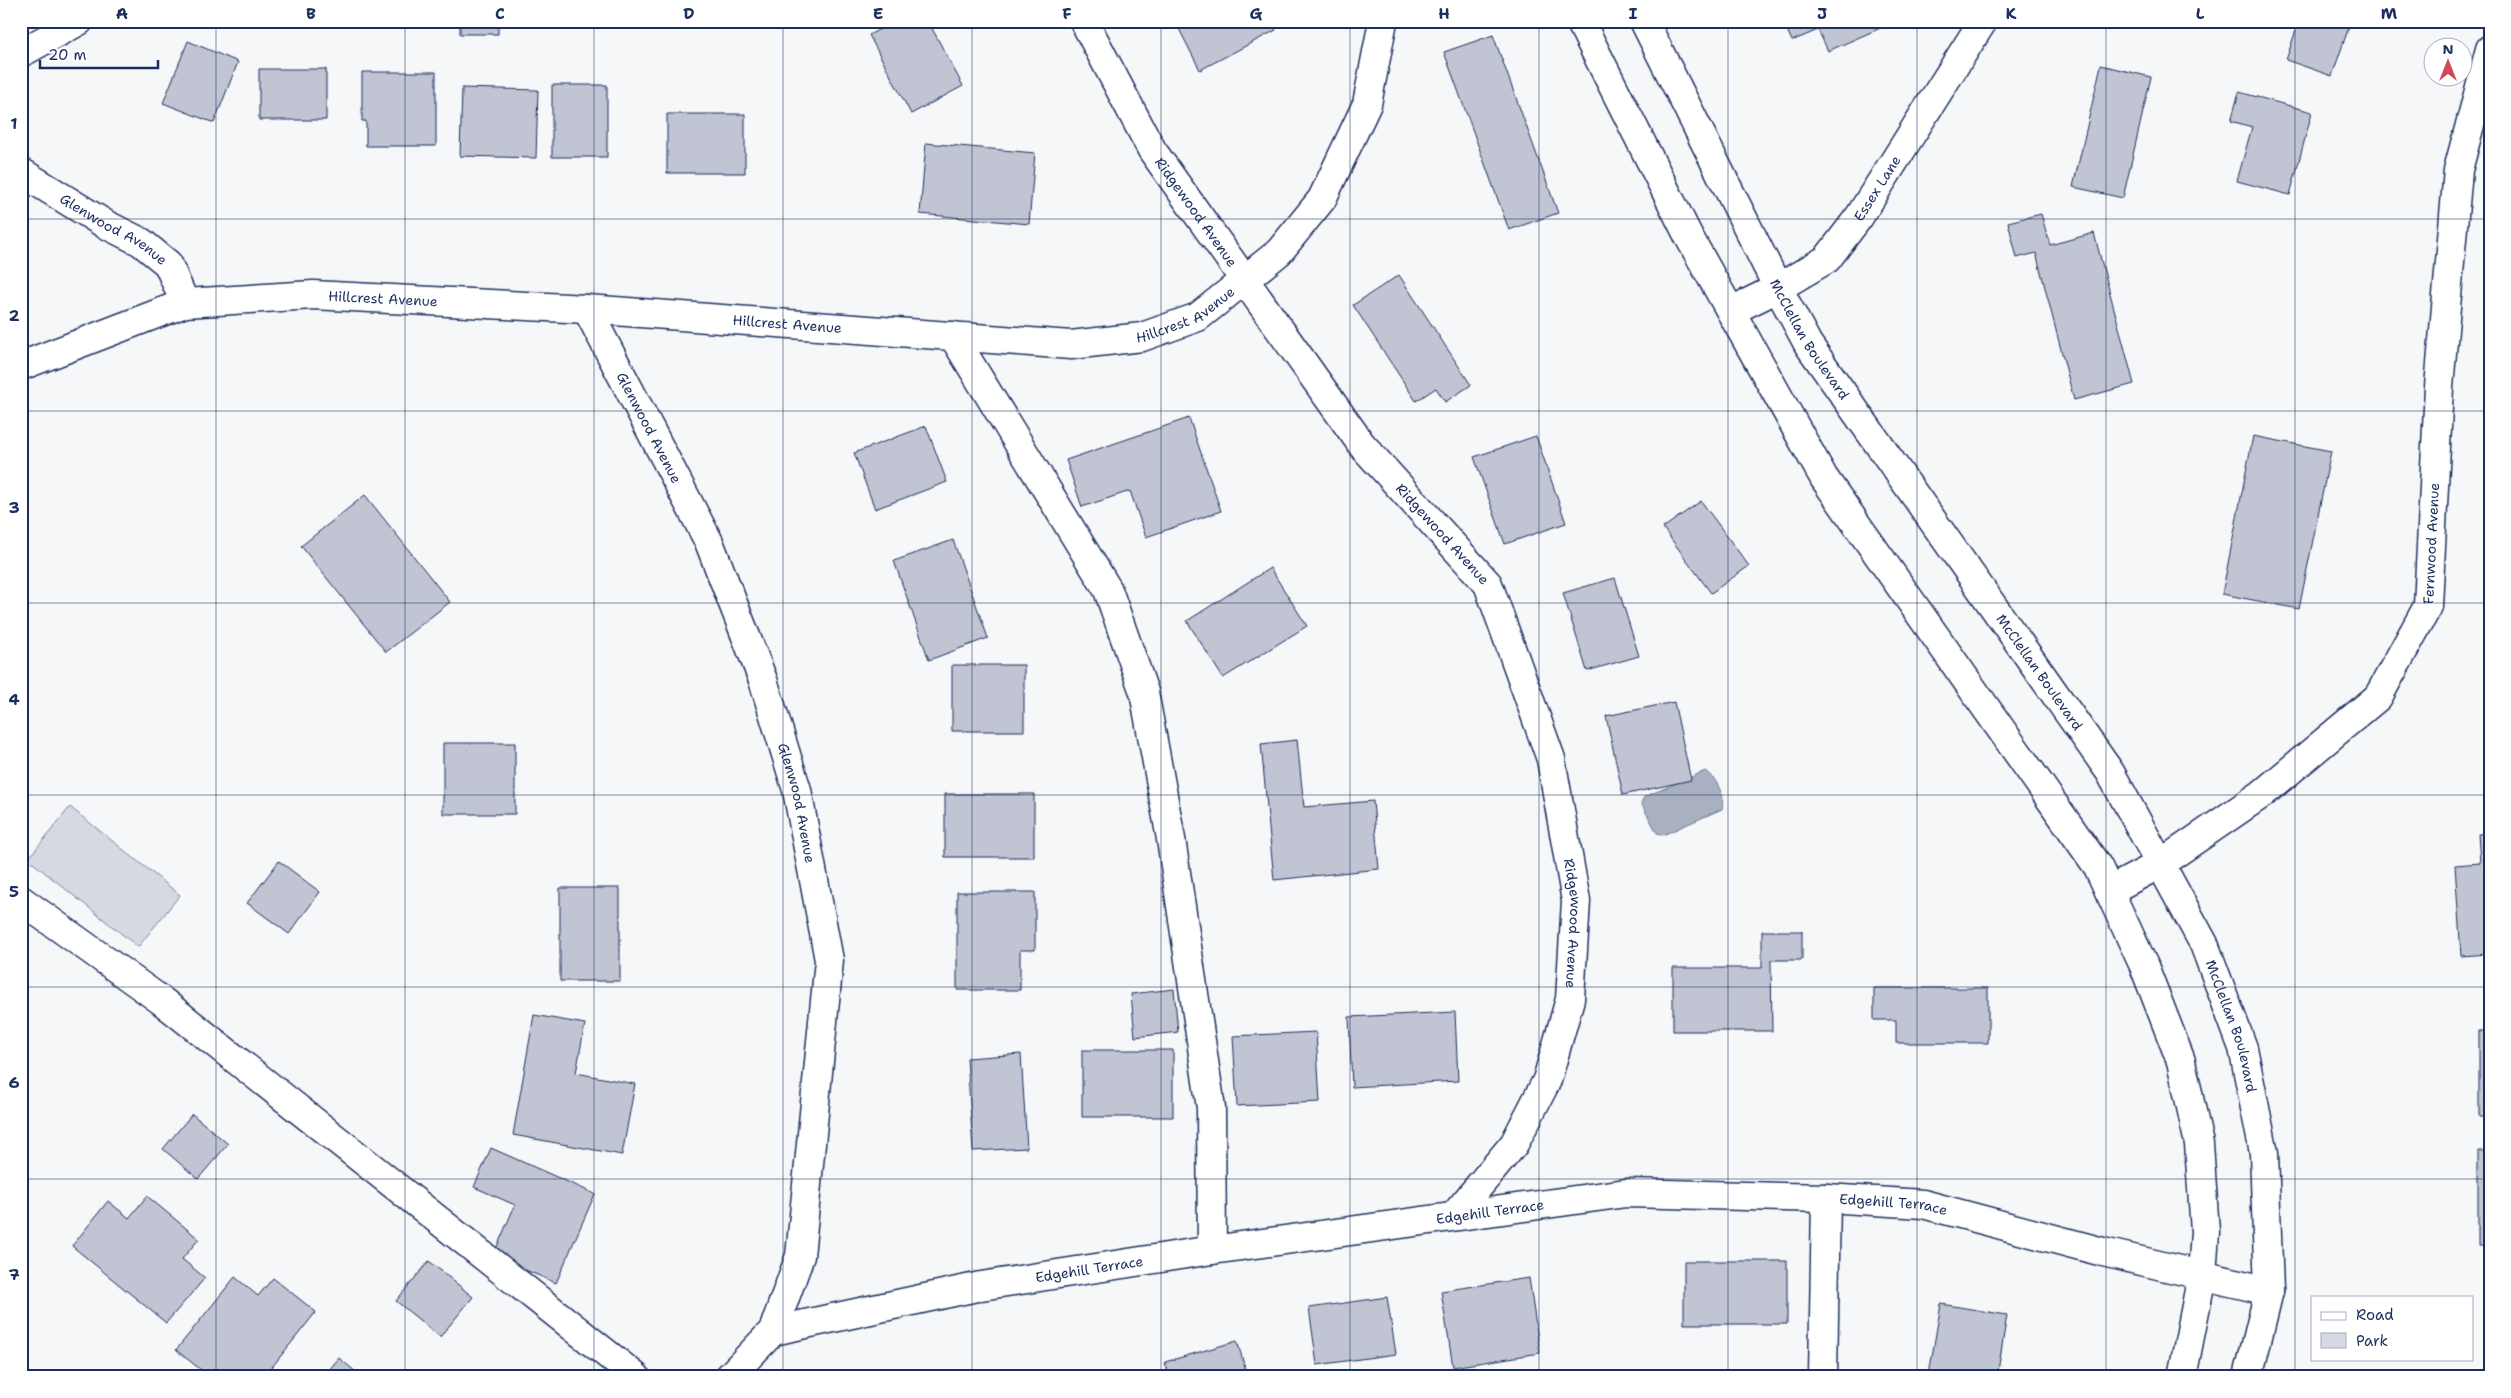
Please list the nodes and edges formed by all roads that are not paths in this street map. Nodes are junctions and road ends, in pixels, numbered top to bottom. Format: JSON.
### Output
{"nodes":[{"id":1,"x":79,"y":21,"type":"edge"},
{"id":2,"x":1084,"y":21,"type":"edge"},
{"id":3,"x":1383,"y":21,"type":"edge"},
{"id":4,"x":1580,"y":21,"type":"edge"},
{"id":5,"x":1644,"y":21,"type":"edge"},
{"id":6,"x":1983,"y":21,"type":"edge"},
{"id":7,"x":2490,"y":49,"type":"edge"},
{"id":8,"x":21,"y":53,"type":"edge"},
{"id":9,"x":21,"y":172,"type":"edge"},
{"id":10,"x":1245,"y":279,"type":"junction"},
{"id":11,"x":1778,"y":288,"type":"junction"},
{"id":12,"x":185,"y":303,"type":"junction"},
{"id":13,"x":587,"y":309,"type":"junction"},
{"id":14,"x":1730,"y":311,"type":"junction"},
{"id":15,"x":953,"y":336,"type":"junction"},
{"id":16,"x":21,"y":366,"type":"edge"},
{"id":17,"x":2160,"y":864,"type":"junction"},
{"id":18,"x":2109,"y":891,"type":"junction"},
{"id":19,"x":21,"y":900,"type":"edge"},
{"id":20,"x":1826,"y":1198,"type":"junction"},
{"id":21,"x":1454,"y":1216,"type":"junction"},
{"id":22,"x":1212,"y":1250,"type":"junction"},
{"id":23,"x":2202,"y":1275,"type":"junction"},
{"id":24,"x":2270,"y":1291,"type":"junction"},
{"id":25,"x":773,"y":1331,"type":"junction"},
{"id":26,"x":636,"y":1377,"type":"edge"},
{"id":27,"x":729,"y":1377,"type":"edge"},
{"id":28,"x":1823,"y":1377,"type":"edge"},
{"id":29,"x":2182,"y":1377,"type":"edge"},
{"id":30,"x":2248,"y":1377,"type":"edge"}],
"edges":[{"from":1,"to":8,"type":"street"},
{"from":2,"to":10,"type":"street","name":"Ridgewood Avenue"},
{"from":3,"to":10,"type":"street","name":"Hillcrest Avenue"},
{"from":4,"to":14,"type":"street"},
{"from":5,"to":11,"type":"street","name":"McClellan Boulevard"},
{"from":6,"to":11,"type":"street","name":"Essex Lane"},
{"from":7,"to":17,"type":"street","name":"Fernwood Avenue"},
{"from":9,"to":12,"type":"street","name":"Glenwood Avenue"},
{"from":10,"to":15,"type":"street","name":"Hillcrest Avenue"},
{"from":10,"to":21,"type":"street","name":"Ridgewood Avenue"},
{"from":11,"to":14,"type":"street","name":"Essex Lane"},
{"from":11,"to":17,"type":"street","name":"McClellan Boulevard"},
{"from":12,"to":13,"type":"street","name":"Hillcrest Avenue"},
{"from":12,"to":16,"type":"street","name":"Hillcrest Avenue"},
{"from":13,"to":15,"type":"street","name":"Hillcrest Avenue"},
{"from":13,"to":25,"type":"street","name":"Glenwood Avenue"},
{"from":14,"to":18,"type":"street"},
{"from":15,"to":22,"type":"street"},
{"from":17,"to":18,"type":"street","name":"Fernwood Avenue"},
{"from":17,"to":24,"type":"street","name":"McClellan Boulevard"},
{"from":18,"to":23,"type":"street"},
{"from":19,"to":26,"type":"street"},
{"from":20,"to":21,"type":"street","name":"Edgehill Terrace"},
{"from":20,"to":23,"type":"street","name":"Edgehill Terrace"},
{"from":20,"to":28,"type":"street"},
{"from":21,"to":22,"type":"street","name":"Edgehill Terrace"},
{"from":22,"to":25,"type":"street","name":"Edgehill Terrace"},
{"from":23,"to":24,"type":"street","name":"Edgehill Terrace"},
{"from":23,"to":29,"type":"street"},
{"from":24,"to":30,"type":"street","name":"McClellan Boulevard"},
{"from":25,"to":27,"type":"street"}]}
